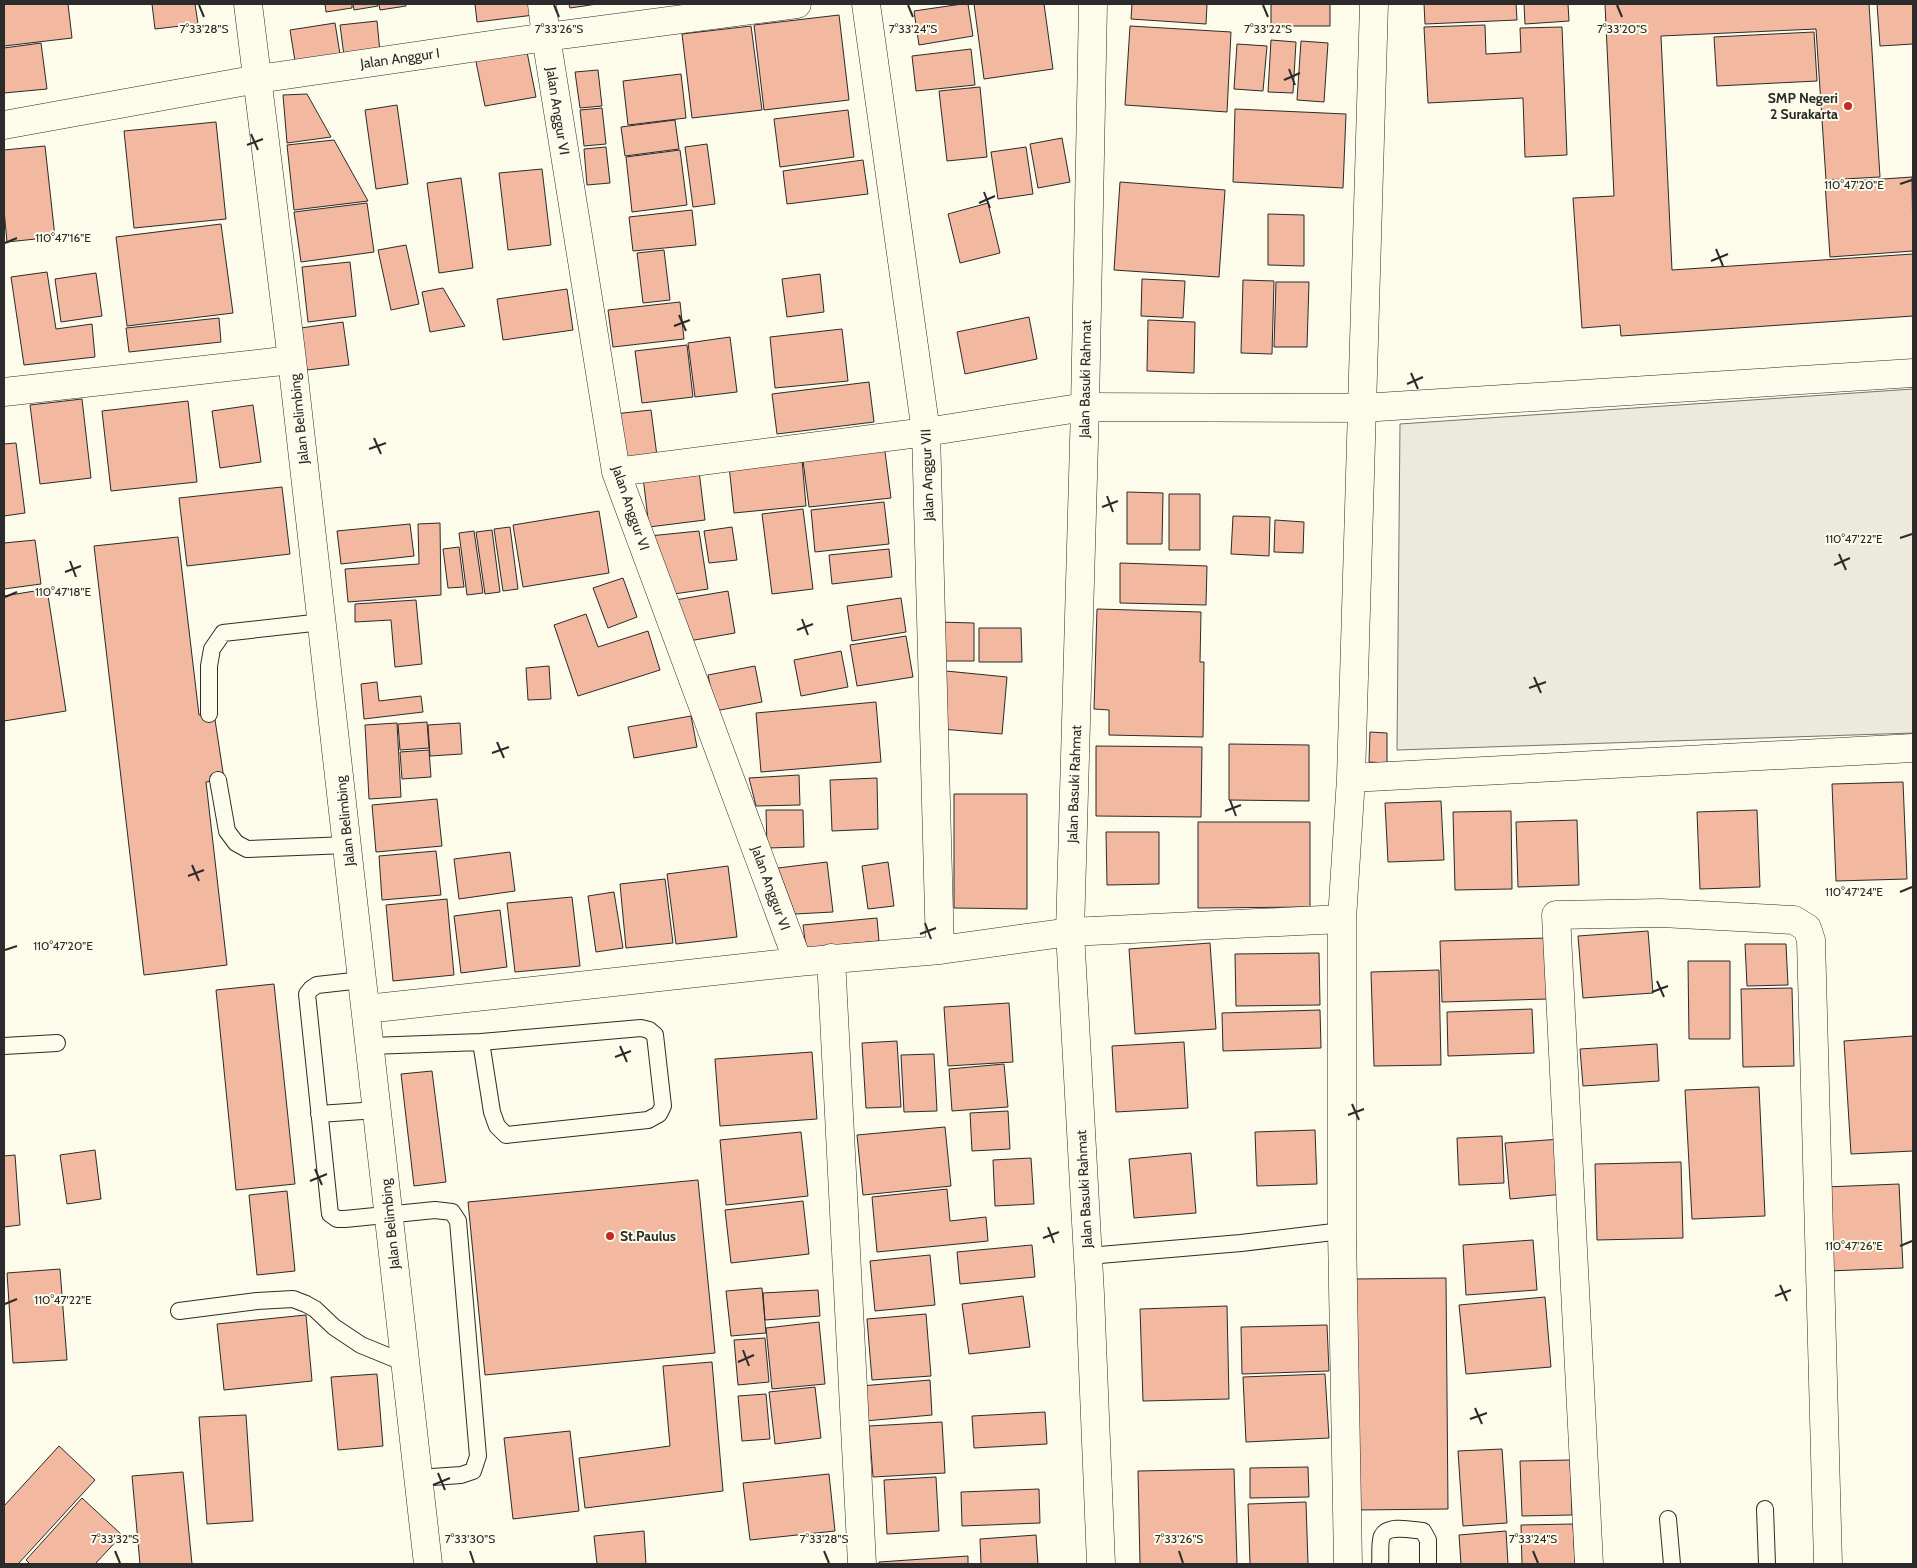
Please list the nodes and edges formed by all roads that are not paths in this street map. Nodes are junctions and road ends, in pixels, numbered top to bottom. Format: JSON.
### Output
{"nodes":[{"id":1,"x":248,"y":4,"type":"edge"},
{"id":2,"x":542,"y":4,"type":"edge"},
{"id":3,"x":797,"y":4,"type":"edge"},
{"id":4,"x":866,"y":4,"type":"edge"},
{"id":5,"x":1093,"y":4,"type":"edge"},
{"id":6,"x":1374,"y":4,"type":"edge"},
{"id":7,"x":546,"y":37,"type":"junction"},
{"id":8,"x":258,"y":79,"type":"junction"},
{"id":9,"x":4,"y":125,"type":"edge"},
{"id":10,"x":292,"y":360,"type":"junction"},
{"id":11,"x":1913,"y":373,"type":"edge"},
{"id":12,"x":4,"y":392,"type":"edge"},
{"id":13,"x":1085,"y":407,"type":"junction"},
{"id":14,"x":1362,"y":408,"type":"junction"},
{"id":15,"x":926,"y":432,"type":"junction"},
{"id":16,"x":616,"y":472,"type":"junction"},
{"id":17,"x":322,"y":622,"type":"junction"},
{"id":18,"x":209,"y":714,"type":"dead end"},
{"id":19,"x":1913,"y":748,"type":"edge"},
{"id":20,"x":1351,"y":778,"type":"junction"},
{"id":21,"x":218,"y":780,"type":"dead end"},
{"id":22,"x":347,"y":845,"type":"junction"},
{"id":23,"x":1342,"y":919,"type":"junction"},
{"id":24,"x":1070,"y":932,"type":"junction"},
{"id":25,"x":940,"y":950,"type":"junction"},
{"id":26,"x":831,"y":958,"type":"junction"},
{"id":27,"x":798,"y":962,"type":"junction"},
{"id":28,"x":362,"y":980,"type":"junction"},
{"id":29,"x":366,"y":1009,"type":"junction"},
{"id":30,"x":481,"y":1042,"type":"junction"},
{"id":31,"x":57,"y":1043,"type":"dead end"},
{"id":32,"x":4,"y":1046,"type":"edge"},
{"id":33,"x":370,"y":1046,"type":"junction"},
{"id":34,"x":377,"y":1110,"type":"junction"},
{"id":35,"x":320,"y":1114,"type":"junction"},
{"id":36,"x":389,"y":1214,"type":"junction"},
{"id":37,"x":1342,"y":1231,"type":"junction"},
{"id":38,"x":1088,"y":1256,"type":"junction"},
{"id":39,"x":179,"y":1311,"type":"dead end"},
{"id":40,"x":405,"y":1363,"type":"junction"},
{"id":41,"x":418,"y":1478,"type":"junction"},
{"id":42,"x":1765,"y":1509,"type":"dead end"},
{"id":43,"x":1668,"y":1519,"type":"dead end"},
{"id":44,"x":428,"y":1564,"type":"edge"},
{"id":45,"x":862,"y":1564,"type":"edge"},
{"id":46,"x":1101,"y":1564,"type":"edge"},
{"id":47,"x":1348,"y":1564,"type":"edge"},
{"id":48,"x":1380,"y":1564,"type":"edge"},
{"id":49,"x":1428,"y":1564,"type":"edge"},
{"id":50,"x":1589,"y":1564,"type":"edge"},
{"id":51,"x":1672,"y":1564,"type":"edge"},
{"id":52,"x":1767,"y":1564,"type":"edge"},
{"id":53,"x":1828,"y":1564,"type":"edge"}],
"edges":[{"from":1,"to":8,"type":"street","name":"Jalan Belimbing"},
{"from":2,"to":7,"type":"street","name":"Jalan Anggur VI"},
{"from":3,"to":7,"type":"street","name":"Jalan Anggur I"},
{"from":4,"to":15,"type":"street","name":"Jalan Anggur VII"},
{"from":5,"to":13,"type":"street","name":"Jalan Basuki Rahmat"},
{"from":6,"to":14,"type":"street"},
{"from":7,"to":8,"type":"street","name":"Jalan Anggur I"},
{"from":7,"to":16,"type":"street","name":"Jalan Anggur VI"},
{"from":8,"to":9,"type":"street","name":"Jalan Anggur I"},
{"from":8,"to":10,"type":"street","name":"Jalan Belimbing"},
{"from":10,"to":12,"type":"street"},
{"from":10,"to":17,"type":"street","name":"Jalan Belimbing"},
{"from":11,"to":14,"type":"street"},
{"from":13,"to":14,"type":"street"},
{"from":13,"to":15,"type":"street"},
{"from":13,"to":24,"type":"street","name":"Jalan Basuki Rahmat"},
{"from":14,"to":20,"type":"street"},
{"from":15,"to":16,"type":"street"},
{"from":15,"to":25,"type":"street","name":"Jalan Anggur VII"},
{"from":16,"to":27,"type":"street","name":"Jalan Anggur VI"},
{"from":17,"to":18,"type":"lane"},
{"from":17,"to":22,"type":"street","name":"Jalan Belimbing"},
{"from":19,"to":20,"type":"street"},
{"from":20,"to":23,"type":"street"},
{"from":21,"to":22,"type":"lane"},
{"from":22,"to":28,"type":"street","name":"Jalan Belimbing"},
{"from":23,"to":24,"type":"street"},
{"from":23,"to":37,"type":"street"},
{"from":24,"to":25,"type":"street"},
{"from":24,"to":38,"type":"street","name":"Jalan Basuki Rahmat"},
{"from":25,"to":26,"type":"street"},
{"from":26,"to":27,"type":"street"},
{"from":26,"to":45,"type":"street"},
{"from":27,"to":29,"type":"street"},
{"from":28,"to":29,"type":"street","name":"Jalan Belimbing"},
{"from":28,"to":35,"type":"lane"},
{"from":29,"to":33,"type":"street","name":"Jalan Belimbing"},
{"from":30,"to":30,"type":"lane"},
{"from":30,"to":33,"type":"lane"},
{"from":31,"to":32,"type":"lane"},
{"from":33,"to":34,"type":"street","name":"Jalan Belimbing"},
{"from":34,"to":35,"type":"lane"},
{"from":34,"to":36,"type":"street","name":"Jalan Belimbing"},
{"from":35,"to":36,"type":"lane"},
{"from":36,"to":40,"type":"street","name":"Jalan Belimbing"},
{"from":36,"to":41,"type":"lane"},
{"from":37,"to":38,"type":"lane"},
{"from":37,"to":47,"type":"street"},
{"from":38,"to":46,"type":"street","name":"Jalan Basuki Rahmat"},
{"from":39,"to":40,"type":"lane"},
{"from":40,"to":41,"type":"street","name":"Jalan Belimbing"},
{"from":41,"to":44,"type":"street","name":"Jalan Belimbing"},
{"from":42,"to":52,"type":"lane"},
{"from":43,"to":51,"type":"lane"},
{"from":48,"to":49,"type":"lane"},
{"from":50,"to":53,"type":"street"}]}
